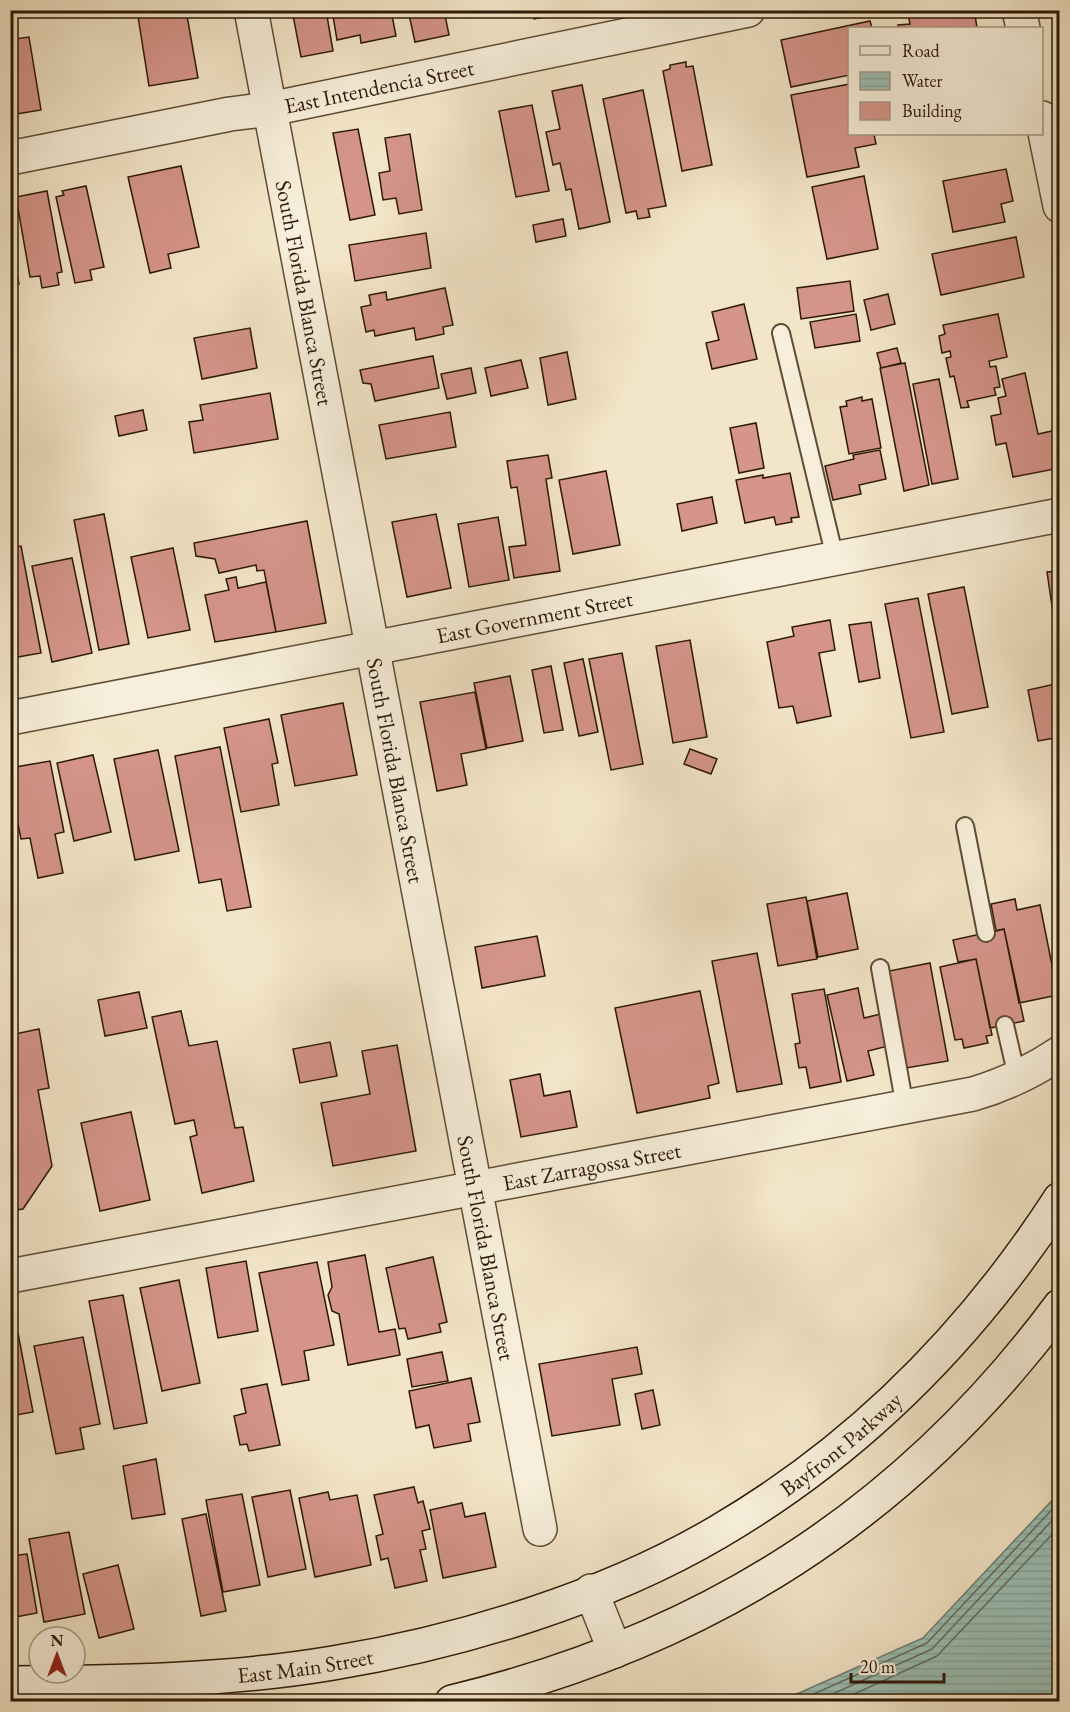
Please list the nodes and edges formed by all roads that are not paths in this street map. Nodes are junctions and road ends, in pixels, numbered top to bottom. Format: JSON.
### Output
{"nodes":[{"id":1,"x":251,"y":10,"type":"edge"},
{"id":2,"x":748,"y":10,"type":"edge"},
{"id":3,"x":1019,"y":10,"type":"edge"},
{"id":4,"x":1023,"y":27,"type":"edge"},
{"id":5,"x":270,"y":109,"type":"junction"},
{"id":6,"x":1043,"y":128,"type":"edge"},
{"id":7,"x":10,"y":158,"type":"edge"},
{"id":8,"x":1059,"y":206,"type":"edge"},
{"id":9,"x":781,"y":333,"type":"dead end"},
{"id":10,"x":1059,"y":515,"type":"edge"},
{"id":11,"x":835,"y":558,"type":"junction"},
{"id":12,"x":373,"y":647,"type":"junction"},
{"id":13,"x":10,"y":718,"type":"edge"},
{"id":14,"x":965,"y":826,"type":"dead end"},
{"id":15,"x":986,"y":933,"type":"dead end"},
{"id":16,"x":880,"y":968,"type":"dead end"},
{"id":17,"x":1005,"y":1025,"type":"dead end"},
{"id":18,"x":1059,"y":1053,"type":"edge"},
{"id":19,"x":1017,"y":1077,"type":"junction"},
{"id":20,"x":905,"y":1107,"type":"junction"},
{"id":21,"x":476,"y":1189,"type":"junction"},
{"id":22,"x":1059,"y":1199,"type":"edge"},
{"id":23,"x":10,"y":1276,"type":"edge"},
{"id":24,"x":1059,"y":1306,"type":"edge"},
{"id":25,"x":540,"y":1529,"type":"dead end"},
{"id":26,"x":591,"y":1591,"type":"junction"},
{"id":27,"x":555,"y":1605,"type":"joint"},
{"id":28,"x":615,"y":1651,"type":"junction"},
{"id":29,"x":10,"y":1683,"type":"edge"},
{"id":30,"x":452,"y":1701,"type":"edge"}],
"edges":[{"from":1,"to":5,"type":"street","name":"South Florida Blanca Street"},
{"from":2,"to":5,"type":"street","name":"East Intendencia Street"},
{"from":3,"to":4,"type":"street"},
{"from":5,"to":7,"type":"street","name":"East Intendencia Street"},
{"from":5,"to":12,"type":"street","name":"South Florida Blanca Street"},
{"from":6,"to":8,"type":"street"},
{"from":9,"to":11,"type":"lane"},
{"from":10,"to":11,"type":"street","name":"East Government Street"},
{"from":11,"to":12,"type":"street","name":"East Government Street"},
{"from":12,"to":13,"type":"street","name":"East Government Street"},
{"from":12,"to":21,"type":"street","name":"South Florida Blanca Street"},
{"from":14,"to":15,"type":"lane"},
{"from":16,"to":20,"type":"lane"},
{"from":17,"to":19,"type":"lane"},
{"from":18,"to":19,"type":"street","name":"East Zarragossa Street"},
{"from":19,"to":20,"type":"street","name":"East Zarragossa Street"},
{"from":20,"to":21,"type":"street","name":"East Zarragossa Street"},
{"from":21,"to":23,"type":"street","name":"East Zarragossa Street"},
{"from":21,"to":25,"type":"street","name":"South Florida Blanca Street"},
{"from":22,"to":26,"type":"street","name":"Bayfront Parkway"},
{"from":24,"to":28,"type":"street"},
{"from":26,"to":27,"type":"street","name":"Bayfront Parkway"},
{"from":26,"to":28,"type":"street"},
{"from":27,"to":29,"type":"street","name":"East Main Street"},
{"from":28,"to":30,"type":"street"}]}
